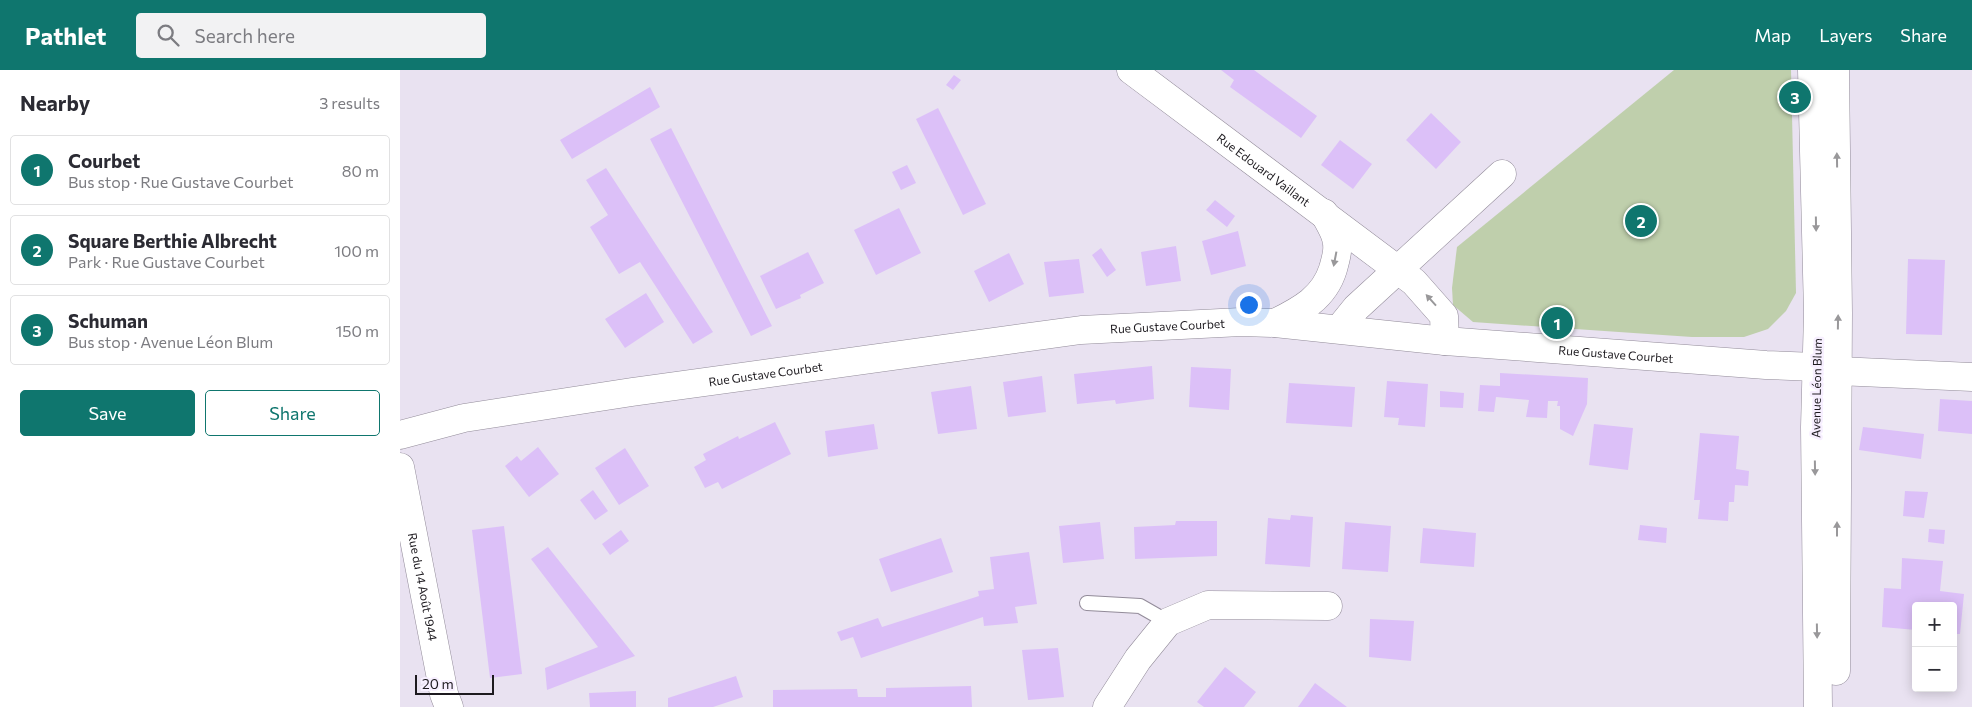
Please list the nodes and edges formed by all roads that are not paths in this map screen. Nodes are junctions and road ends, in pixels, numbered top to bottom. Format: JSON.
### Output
{"nodes":[{"id":1,"x":1132,"y":70,"type":"edge"},
{"id":2,"x":1812,"y":70,"type":"edge"},
{"id":3,"x":1836,"y":70,"type":"edge"},
{"id":4,"x":1502,"y":174,"type":"dead end"},
{"id":5,"x":1324,"y":213,"type":"junction"},
{"id":6,"x":1397,"y":269,"type":"junction"},
{"id":7,"x":1275,"y":323,"type":"junction"},
{"id":8,"x":1340,"y":330,"type":"junction"},
{"id":9,"x":1445,"y":341,"type":"junction"},
{"id":10,"x":1827,"y":369,"type":"junction"},
{"id":11,"x":1972,"y":377,"type":"edge"},
{"id":12,"x":400,"y":435,"type":"edge"},
{"id":13,"x":400,"y":466,"type":"edge"},
{"id":14,"x":1087,"y":603,"type":"dead end"},
{"id":15,"x":1328,"y":606,"type":"dead end"},
{"id":16,"x":1168,"y":622,"type":"junction"},
{"id":17,"x":449,"y":707,"type":"edge"},
{"id":18,"x":1107,"y":707,"type":"edge"},
{"id":19,"x":1818,"y":707,"type":"edge"},
{"id":20,"x":1836,"y":707,"type":"edge"}],
"edges":[{"from":1,"to":5,"type":"street","name":"Rue Edouard Vaillant"},
{"from":2,"to":10,"type":"street","name":"Avenue Léon Blum","one_way":true},
{"from":10,"to":3,"type":"street","name":"Avenue Léon Blum","one_way":true},
{"from":4,"to":6,"type":"street"},
{"from":5,"to":6,"type":"street","name":"Rue Edouard Vaillant"},
{"from":5,"to":7,"type":"street","one_way":true},
{"from":6,"to":8,"type":"street"},
{"from":9,"to":6,"type":"street","name":"Rue Edouard Vaillant","one_way":true},
{"from":7,"to":8,"type":"street","name":"Rue Gustave Courbet"},
{"from":7,"to":12,"type":"street","name":"Rue Gustave Courbet"},
{"from":8,"to":9,"type":"street","name":"Rue Gustave Courbet"},
{"from":9,"to":10,"type":"street","name":"Rue Gustave Courbet"},
{"from":10,"to":11,"type":"street","name":"Rue Gustave Courbet"},
{"from":10,"to":19,"type":"street","name":"Avenue Léon Blum","one_way":true},
{"from":20,"to":10,"type":"street","name":"Avenue Léon Blum","one_way":true},
{"from":13,"to":17,"type":"street","name":"Rue du 14 Août 1944"},
{"from":14,"to":16,"type":"lane"},
{"from":15,"to":16,"type":"street"},
{"from":16,"to":18,"type":"street"}]}
